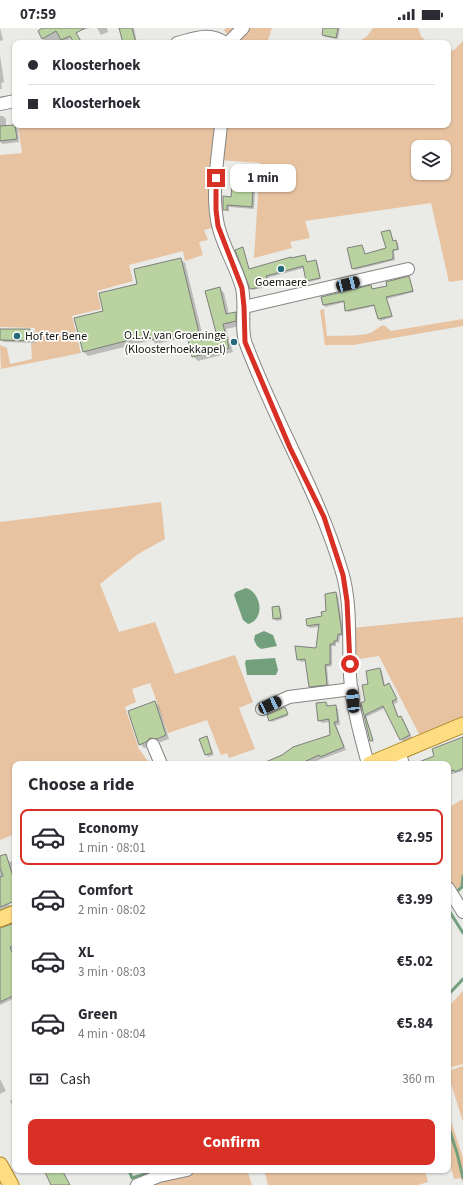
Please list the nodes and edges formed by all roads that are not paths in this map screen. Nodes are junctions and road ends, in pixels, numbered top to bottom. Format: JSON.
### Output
{"nodes":[{"id":1,"x":243,"y":28,"type":"edge"},
{"id":2,"x":190,"y":40,"type":"edge"},
{"id":3,"x":221,"y":40,"type":"edge"},
{"id":4,"x":231,"y":40,"type":"edge"},
{"id":5,"x":12,"y":101,"type":"edge"},
{"id":6,"x":0,"y":104,"type":"edge"},
{"id":7,"x":221,"y":128,"type":"edge"},
{"id":8,"x":408,"y":269,"type":"dead end"},
{"id":9,"x":244,"y":307,"type":"junction"},
{"id":10,"x":352,"y":689,"type":"junction"},
{"id":11,"x":262,"y":708,"type":"dead end"},
{"id":12,"x":463,"y":725,"type":"edge"},
{"id":13,"x":153,"y":745,"type":"dead end"},
{"id":14,"x":401,"y":758,"type":"edge"},
{"id":15,"x":160,"y":761,"type":"edge"},
{"id":16,"x":368,"y":761,"type":"edge"},
{"id":17,"x":385,"y":761,"type":"edge"},
{"id":18,"x":451,"y":893,"type":"edge"},
{"id":19,"x":463,"y":912,"type":"edge"},
{"id":20,"x":12,"y":914,"type":"edge"},
{"id":21,"x":0,"y":919,"type":"edge"},
{"id":22,"x":0,"y":1165,"type":"edge"},
{"id":23,"x":173,"y":1173,"type":"edge"},
{"id":24,"x":11,"y":1185,"type":"edge"},
{"id":25,"x":137,"y":1185,"type":"edge"}],
"edges":[{"from":1,"to":4,"type":"street"},
{"from":2,"to":3,"type":"street"},
{"from":5,"to":6,"type":"street"},
{"from":7,"to":9,"type":"street"},
{"from":8,"to":9,"type":"street"},
{"from":9,"to":10,"type":"street"},
{"from":10,"to":11,"type":"street"},
{"from":10,"to":16,"type":"street"},
{"from":12,"to":14,"type":"main road"},
{"from":13,"to":15,"type":"street"},
{"from":14,"to":17,"type":"main road"},
{"from":18,"to":19,"type":"street"},
{"from":20,"to":21,"type":"main road"},
{"from":22,"to":24,"type":"main road"},
{"from":23,"to":25,"type":"street"}]}
